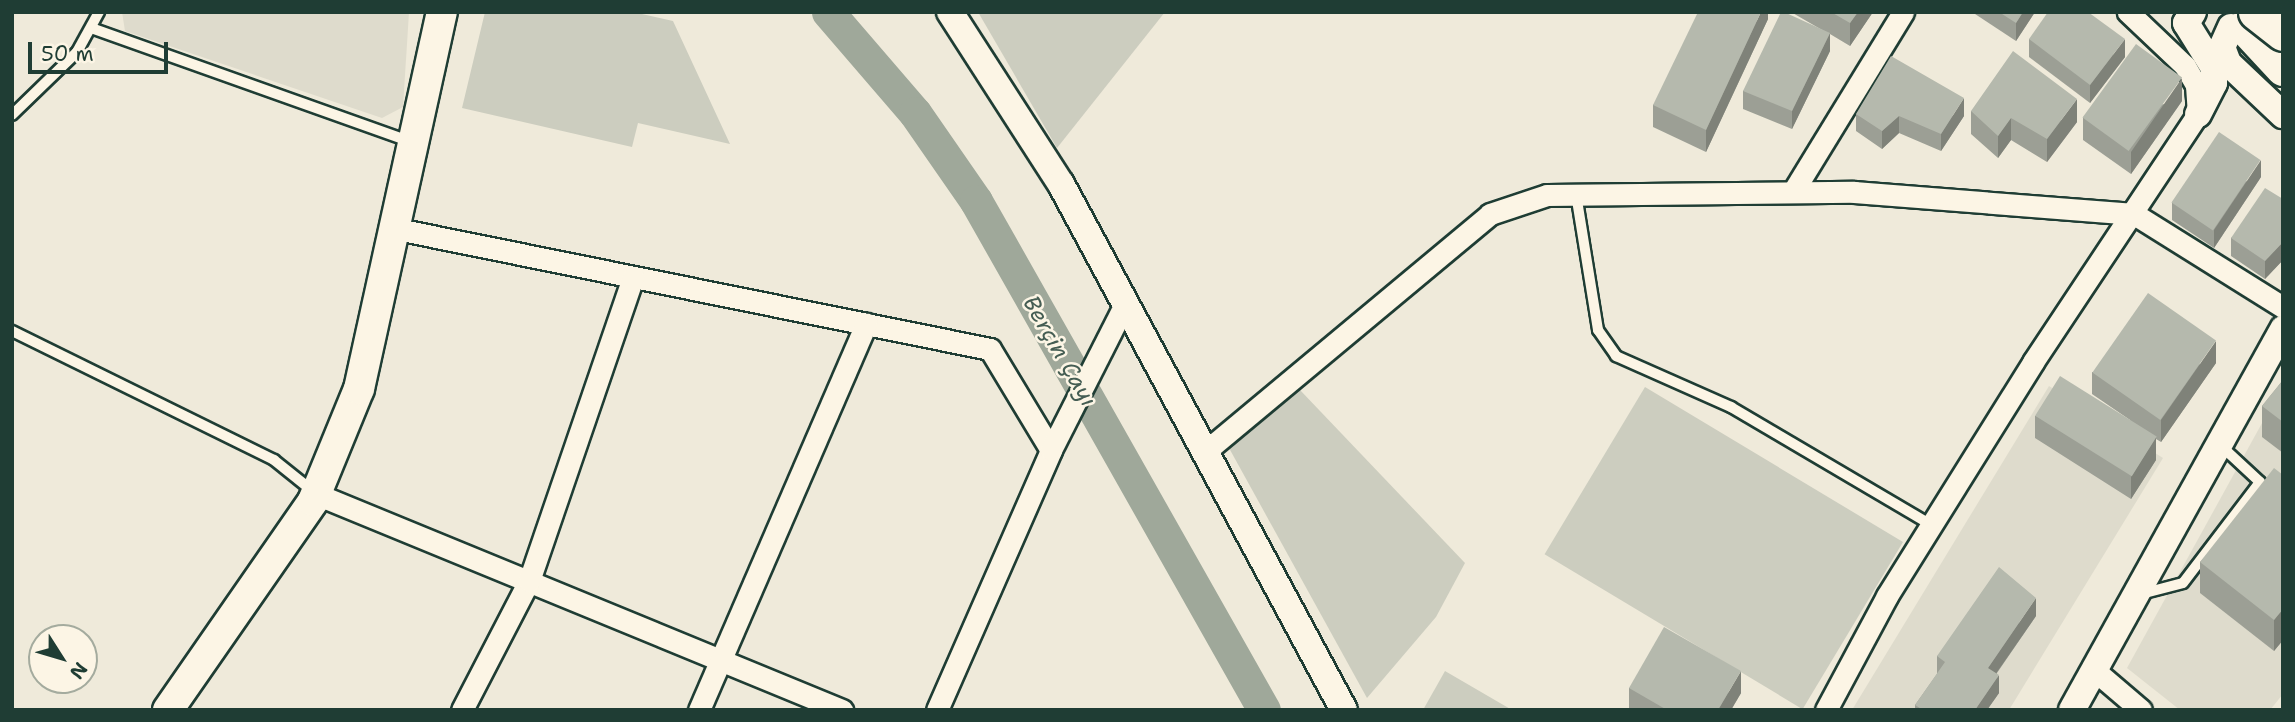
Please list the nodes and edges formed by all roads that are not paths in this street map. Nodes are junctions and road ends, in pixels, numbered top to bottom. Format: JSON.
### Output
{"nodes":[{"id":1,"x":99,"y":12,"type":"edge"},
{"id":2,"x":442,"y":12,"type":"edge"},
{"id":3,"x":950,"y":12,"type":"edge"},
{"id":4,"x":1903,"y":12,"type":"edge"},
{"id":5,"x":2128,"y":12,"type":"edge"},
{"id":6,"x":2193,"y":12,"type":"edge"},
{"id":7,"x":2206,"y":12,"type":"edge"},
{"id":8,"x":2251,"y":20,"type":"edge"},
{"id":9,"x":94,"y":29,"type":"junction"},
{"id":10,"x":2283,"y":33,"type":"edge"},
{"id":11,"x":2283,"y":68,"type":"edge"},
{"id":12,"x":2198,"y":114,"type":"junction"},
{"id":13,"x":12,"y":115,"type":"edge"},
{"id":14,"x":2283,"y":115,"type":"edge"},
{"id":15,"x":412,"y":142,"type":"junction"},
{"id":16,"x":1794,"y":190,"type":"junction"},
{"id":17,"x":1576,"y":194,"type":"junction"},
{"id":18,"x":2134,"y":214,"type":"junction"},
{"id":19,"x":392,"y":228,"type":"junction"},
{"id":20,"x":632,"y":277,"type":"junction"},
{"id":21,"x":2283,"y":307,"type":"edge"},
{"id":22,"x":1123,"y":308,"type":"junction"},
{"id":23,"x":866,"y":324,"type":"junction"},
{"id":24,"x":2283,"y":328,"type":"edge"},
{"id":25,"x":12,"y":331,"type":"edge"},
{"id":26,"x":2218,"y":443,"type":"junction"},
{"id":27,"x":1054,"y":444,"type":"junction"},
{"id":28,"x":1207,"y":450,"type":"junction"},
{"id":29,"x":316,"y":494,"type":"junction"},
{"id":30,"x":1931,"y":525,"type":"junction"},
{"id":31,"x":529,"y":581,"type":"junction"},
{"id":32,"x":2132,"y":597,"type":"junction"},
{"id":33,"x":721,"y":660,"type":"junction"},
{"id":34,"x":2093,"y":669,"type":"junction"},
{"id":35,"x":167,"y":710,"type":"edge"},
{"id":36,"x":462,"y":710,"type":"edge"},
{"id":37,"x":699,"y":710,"type":"edge"},
{"id":38,"x":842,"y":710,"type":"edge"},
{"id":39,"x":937,"y":710,"type":"edge"},
{"id":40,"x":1344,"y":710,"type":"edge"},
{"id":41,"x":1826,"y":710,"type":"edge"},
{"id":42,"x":2072,"y":710,"type":"edge"},
{"id":43,"x":2141,"y":710,"type":"edge"}],
"edges":[{"from":1,"to":9,"type":"lane"},
{"from":2,"to":15,"type":"main road"},
{"from":3,"to":22,"type":"street"},
{"from":4,"to":16,"type":"street"},
{"from":5,"to":12,"type":"street"},
{"from":6,"to":12,"type":"street"},
{"from":7,"to":8,"type":"street"},
{"from":8,"to":10,"type":"highway","bridge":true},
{"from":8,"to":11,"type":"highway"},
{"from":8,"to":14,"type":"street"},
{"from":9,"to":13,"type":"lane"},
{"from":9,"to":15,"type":"lane"},
{"from":12,"to":18,"type":"street"},
{"from":15,"to":19,"type":"main road"},
{"from":16,"to":17,"type":"street"},
{"from":16,"to":18,"type":"street"},
{"from":17,"to":28,"type":"street"},
{"from":17,"to":30,"type":"lane"},
{"from":18,"to":21,"type":"street"},
{"from":18,"to":30,"type":"street"},
{"from":19,"to":20,"type":"street"},
{"from":19,"to":29,"type":"main road"},
{"from":20,"to":23,"type":"street"},
{"from":20,"to":31,"type":"street"},
{"from":22,"to":27,"type":"street"},
{"from":22,"to":28,"type":"street"},
{"from":23,"to":27,"type":"street"},
{"from":23,"to":33,"type":"street"},
{"from":24,"to":26,"type":"street"},
{"from":25,"to":29,"type":"lane"},
{"from":26,"to":32,"type":"street"},
{"from":26,"to":32,"type":"lane"},
{"from":27,"to":39,"type":"street"},
{"from":28,"to":40,"type":"street"},
{"from":29,"to":31,"type":"street"},
{"from":29,"to":35,"type":"main road"},
{"from":30,"to":41,"type":"street"},
{"from":31,"to":33,"type":"street"},
{"from":31,"to":36,"type":"street"},
{"from":32,"to":34,"type":"street"},
{"from":33,"to":37,"type":"street"},
{"from":33,"to":38,"type":"street"},
{"from":34,"to":42,"type":"street"},
{"from":34,"to":43,"type":"street"}]}
